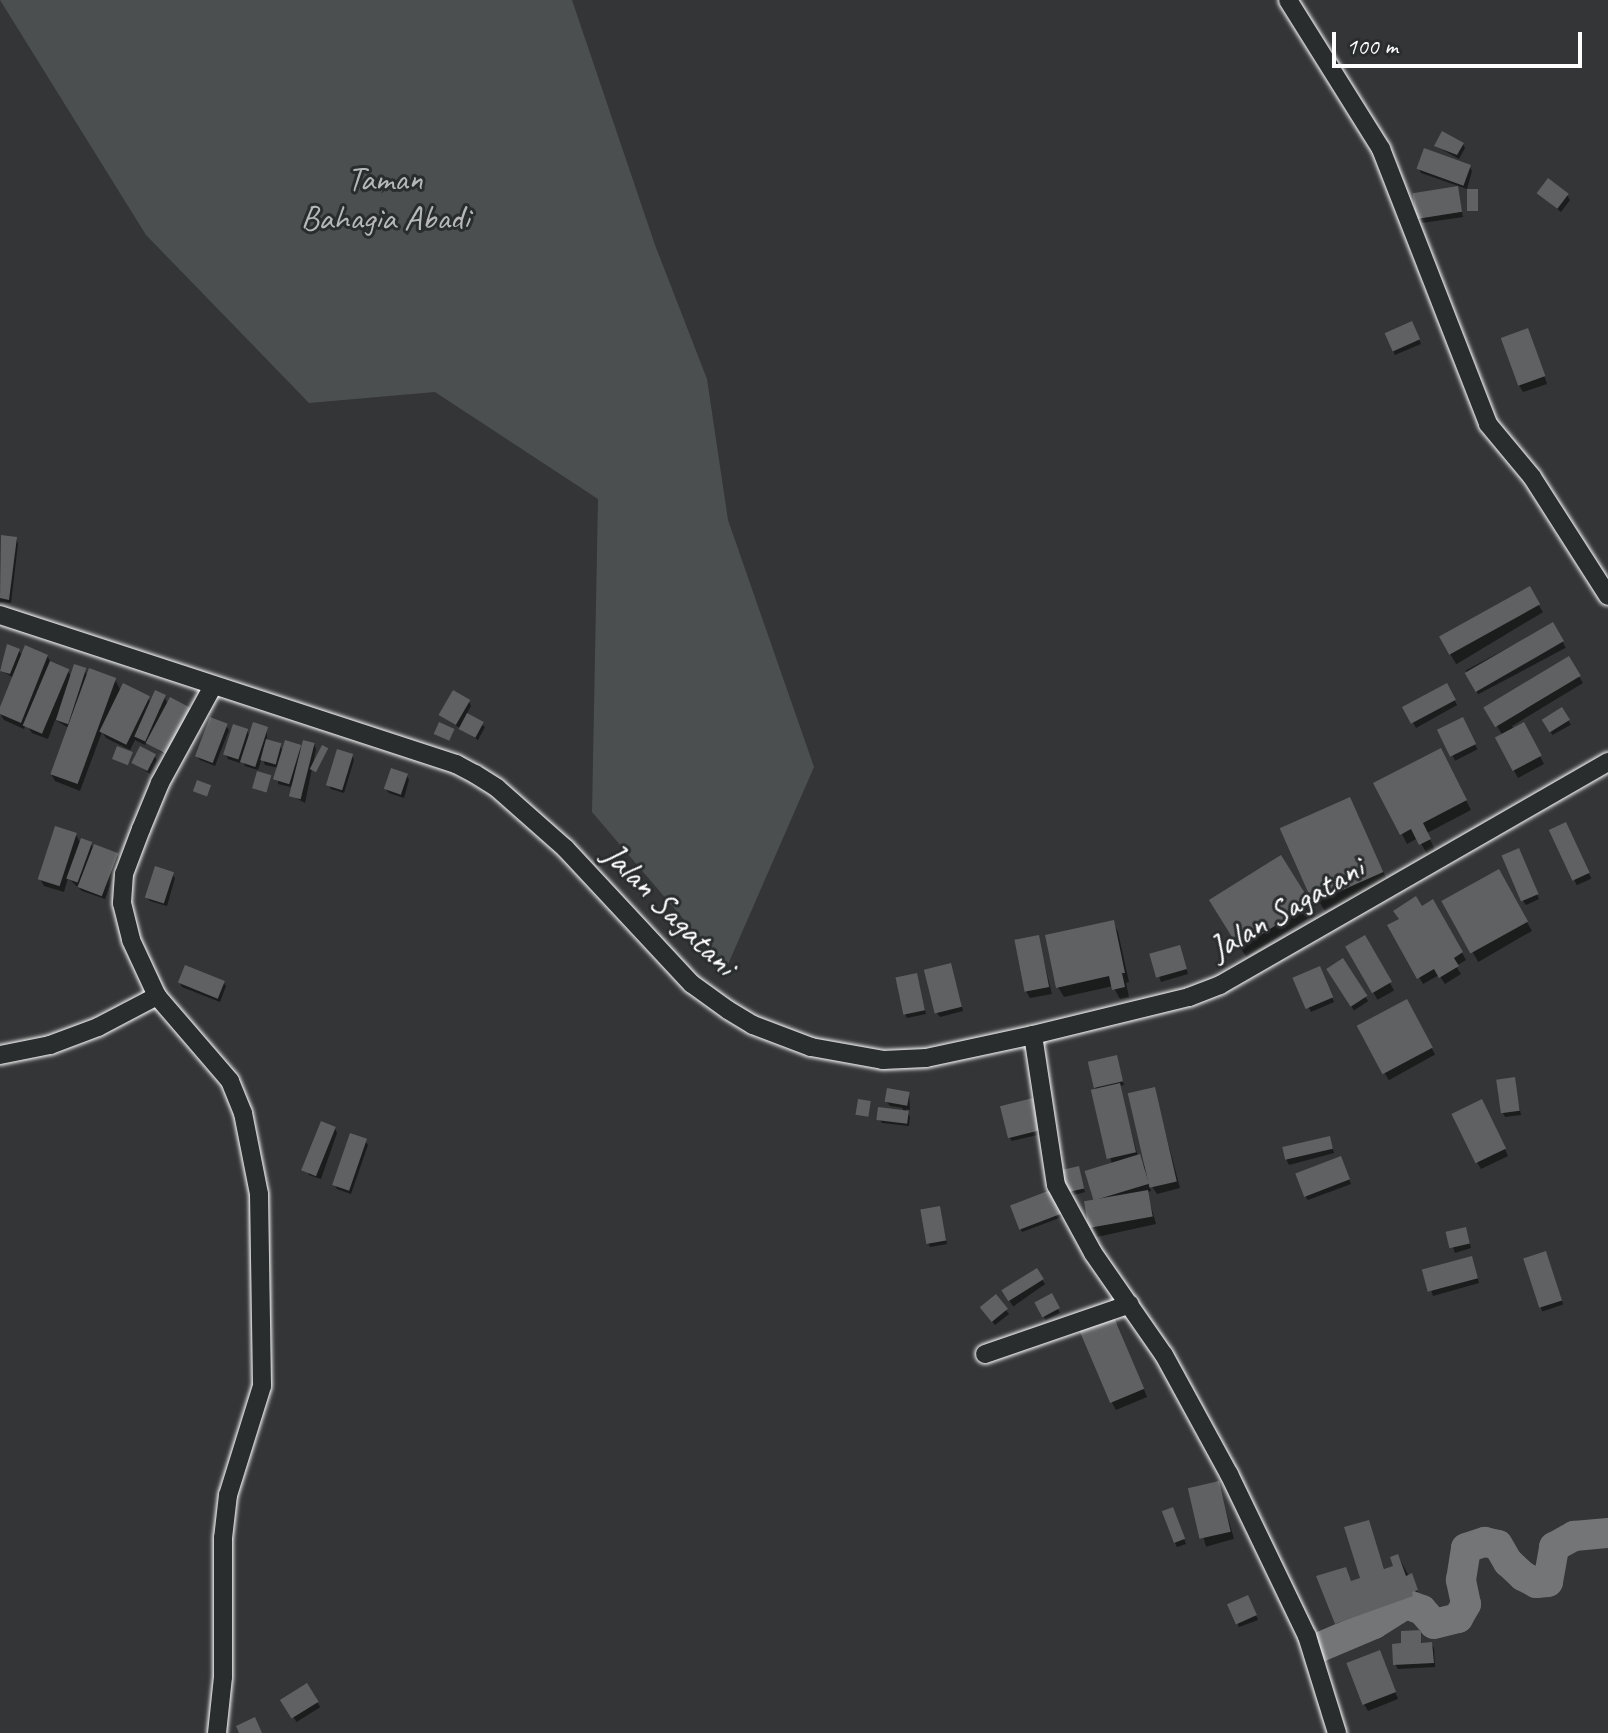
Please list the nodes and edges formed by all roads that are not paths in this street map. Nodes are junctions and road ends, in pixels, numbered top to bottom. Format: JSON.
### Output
{"nodes":[{"id":1,"x":1288,"y":0,"type":"edge"},
{"id":2,"x":1608,"y":596,"type":"edge"},
{"id":3,"x":0,"y":615,"type":"edge"},
{"id":4,"x":213,"y":686,"type":"junction"},
{"id":5,"x":1608,"y":762,"type":"edge"},
{"id":6,"x":157,"y":996,"type":"junction"},
{"id":7,"x":1033,"y":1035,"type":"junction"},
{"id":8,"x":0,"y":1055,"type":"edge"},
{"id":9,"x":1130,"y":1304,"type":"junction"},
{"id":10,"x":985,"y":1354,"type":"dead end"},
{"id":11,"x":217,"y":1733,"type":"edge"},
{"id":12,"x":1337,"y":1733,"type":"edge"}],
"edges":[{"from":1,"to":2,"type":"street"},
{"from":3,"to":4,"type":"street","name":"Jalan Sagatani"},
{"from":4,"to":6,"type":"street"},
{"from":4,"to":7,"type":"street","name":"Jalan Sagatani"},
{"from":5,"to":7,"type":"street","name":"Jalan Sagatani"},
{"from":6,"to":8,"type":"street"},
{"from":6,"to":11,"type":"street"},
{"from":7,"to":9,"type":"street"},
{"from":9,"to":10,"type":"street"},
{"from":9,"to":12,"type":"street"}]}
